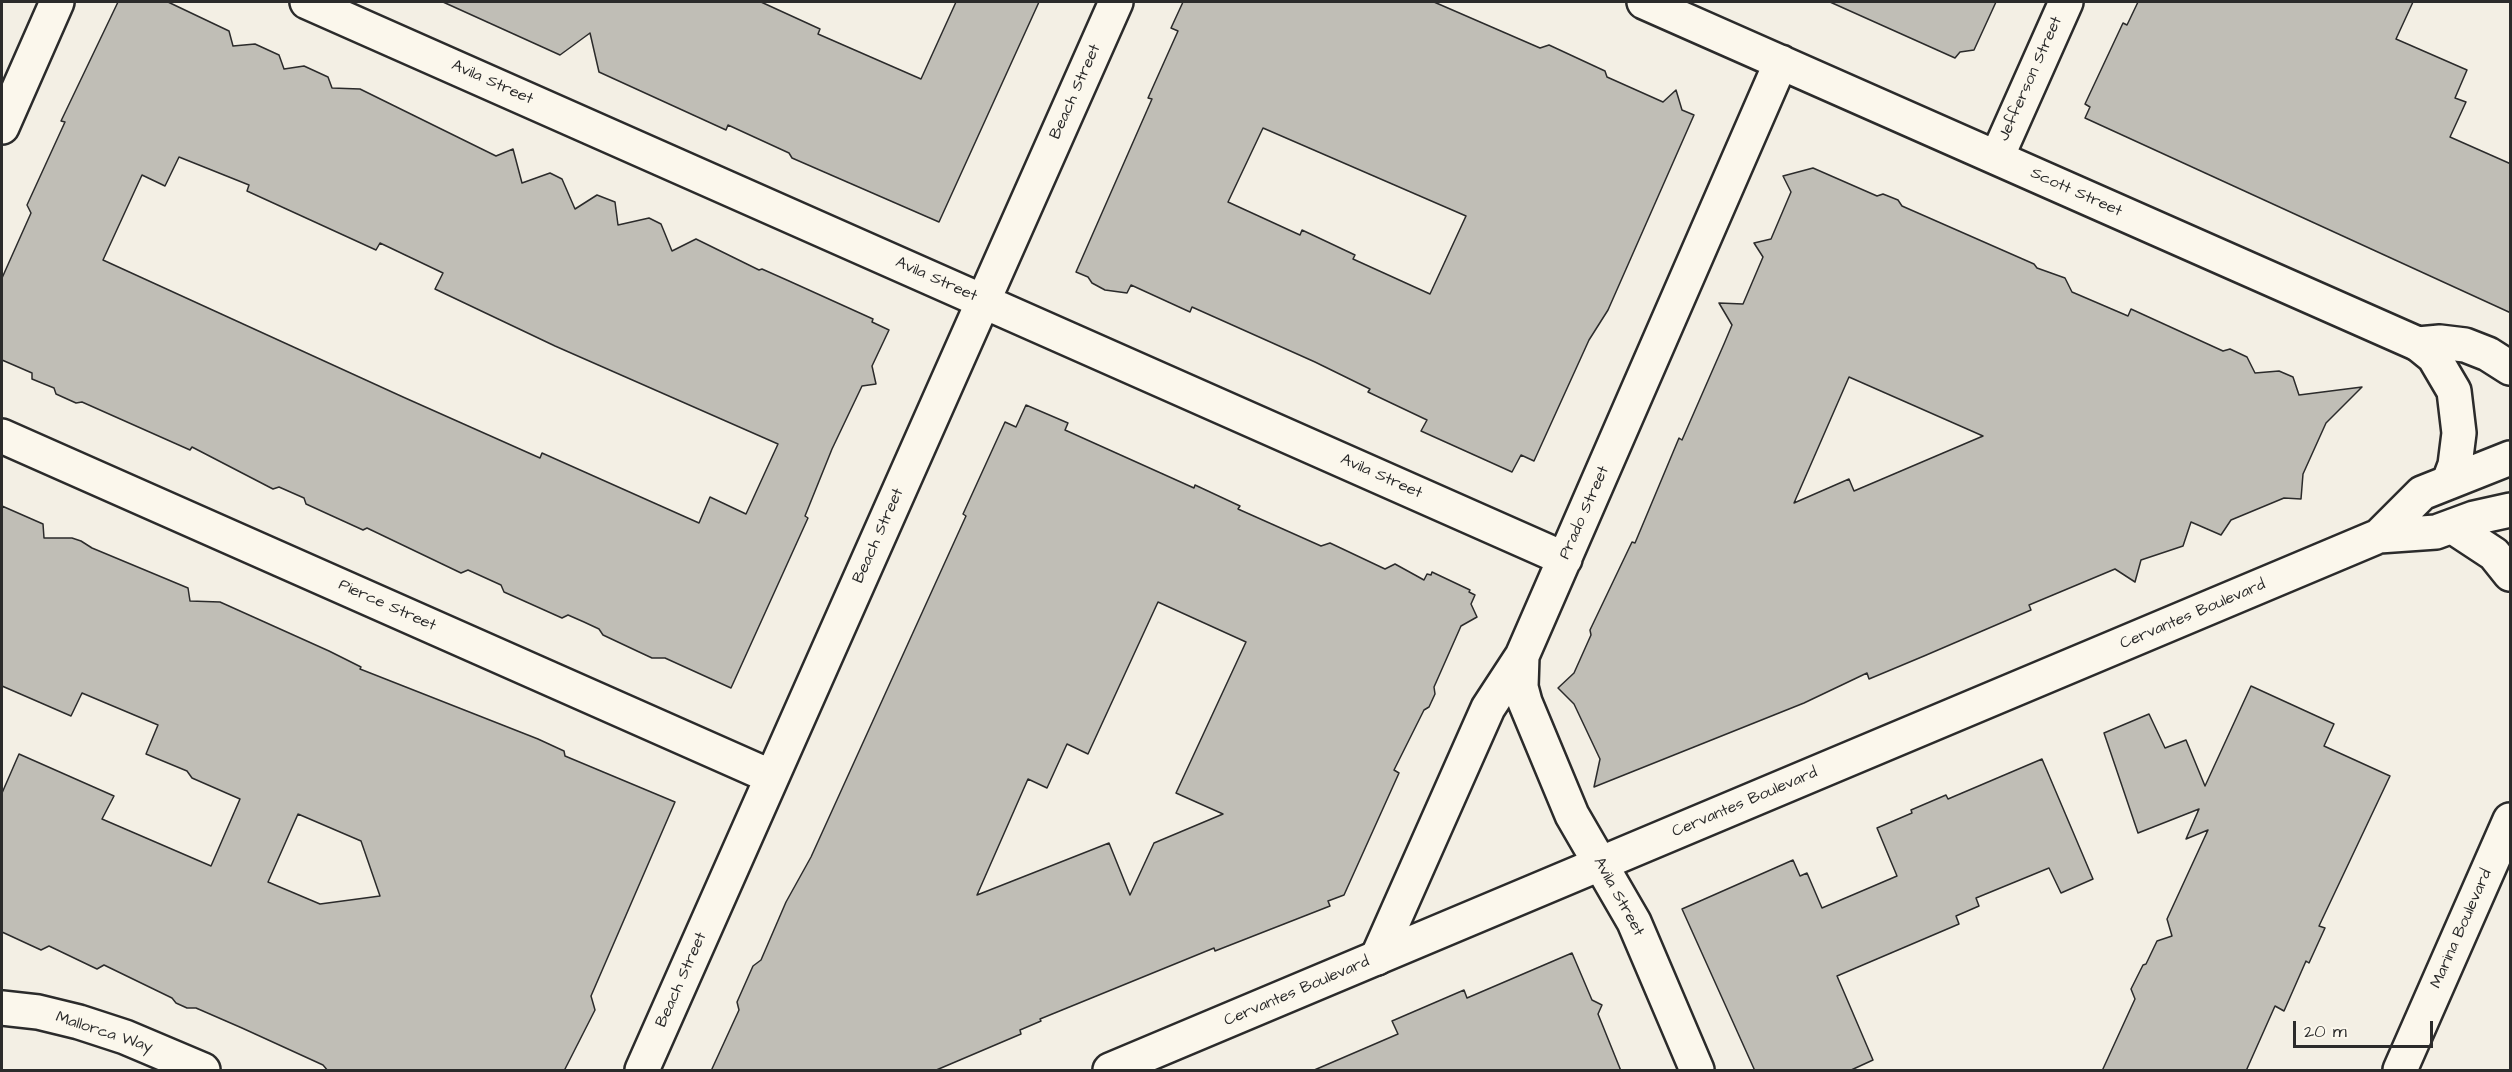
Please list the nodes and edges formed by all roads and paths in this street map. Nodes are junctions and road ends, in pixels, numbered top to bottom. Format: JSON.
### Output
{"nodes":[{"id":1,"x":57,"y":2,"type":"edge"},
{"id":2,"x":307,"y":2,"type":"edge"},
{"id":3,"x":1116,"y":2,"type":"edge"},
{"id":4,"x":1644,"y":2,"type":"edge"},
{"id":5,"x":2066,"y":2,"type":"edge"},
{"id":6,"x":1781,"y":62,"type":"junction"},
{"id":7,"x":2,"y":127,"type":"edge"},
{"id":8,"x":1997,"y":157,"type":"junction"},
{"id":9,"x":984,"y":301,"type":"junction"},
{"id":10,"x":2418,"y":344,"type":"junction"},
{"id":11,"x":2511,"y":368,"type":"edge"},
{"id":12,"x":2,"y":436,"type":"edge"},
{"id":13,"x":2511,"y":458,"type":"edge"},
{"id":14,"x":2449,"y":481,"type":"junction"},
{"id":15,"x":2511,"y":510,"type":"edge"},
{"id":16,"x":2453,"y":527,"type":"junction"},
{"id":17,"x":2379,"y":536,"type":"junction"},
{"id":18,"x":1565,"y":559,"type":"junction"},
{"id":19,"x":2511,"y":574,"type":"edge"},
{"id":20,"x":1522,"y":656,"type":"junction"},
{"id":21,"x":772,"y":777,"type":"junction"},
{"id":22,"x":2511,"y":820,"type":"edge"},
{"id":23,"x":1601,"y":864,"type":"junction"},
{"id":24,"x":1377,"y":958,"type":"junction"},
{"id":25,"x":2,"y":1008,"type":"edge"},
{"id":26,"x":642,"y":1070,"type":"edge"},
{"id":27,"x":203,"y":1071,"type":"edge"},
{"id":28,"x":1110,"y":1071,"type":"edge"},
{"id":29,"x":1697,"y":1071,"type":"edge"},
{"id":30,"x":2400,"y":1071,"type":"edge"}],
"edges":[{"from":1,"to":7,"type":"street"},
{"from":2,"to":9,"type":"street","name":"Avila Street"},
{"from":3,"to":9,"type":"street","name":"Beach Street"},
{"from":4,"to":6,"type":"street","name":"Scott Street"},
{"from":5,"to":8,"type":"street","name":"Jefferson Street"},
{"from":6,"to":8,"type":"street","name":"Scott Street"},
{"from":6,"to":18,"type":"street","name":"Prado Street"},
{"from":8,"to":10,"type":"street","name":"Scott Street"},
{"from":9,"to":18,"type":"street","name":"Avila Street"},
{"from":9,"to":21,"type":"street","name":"Beach Street"},
{"from":10,"to":11,"type":"street","name":"Scott Street"},
{"from":10,"to":14,"type":"street"},
{"from":12,"to":21,"type":"street","name":"Pierce Street"},
{"from":13,"to":14,"type":"street","name":"Cervantes Boulevard"},
{"from":14,"to":17,"type":"street","name":"Cervantes Boulevard"},
{"from":15,"to":16,"type":"street","name":"Cervantes Boulevard"},
{"from":16,"to":17,"type":"street","name":"Cervantes Boulevard"},
{"from":16,"to":19,"type":"street"},
{"from":17,"to":23,"type":"street","name":"Cervantes Boulevard"},
{"from":18,"to":20,"type":"street","name":"Prado Street"},
{"from":20,"to":23,"type":"street","name":"Avila Street"},
{"from":20,"to":24,"type":"street","name":"Prado Street"},
{"from":21,"to":26,"type":"street","name":"Beach Street"},
{"from":22,"to":30,"type":"street","name":"Marina Boulevard"},
{"from":23,"to":24,"type":"street","name":"Cervantes Boulevard"},
{"from":23,"to":29,"type":"street","name":"Avila Street"},
{"from":24,"to":28,"type":"street","name":"Cervantes Boulevard"},
{"from":25,"to":27,"type":"street","name":"Mallorca Way"}]}
